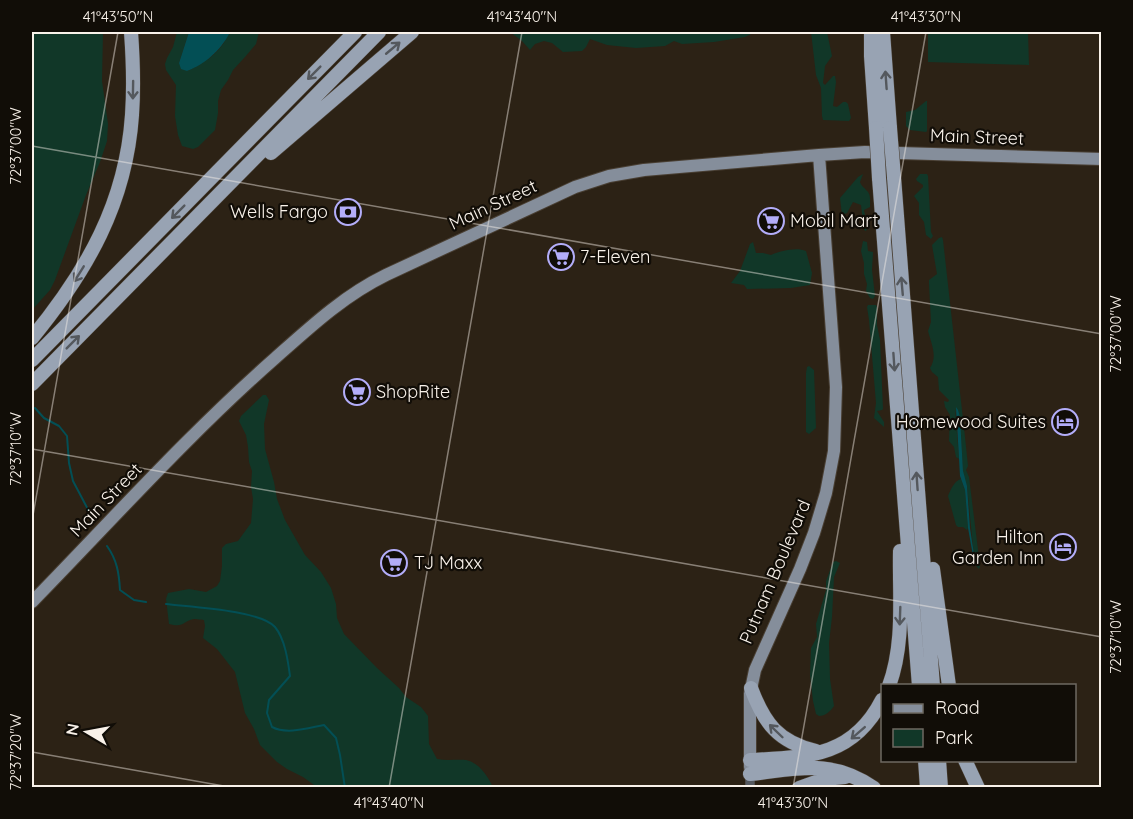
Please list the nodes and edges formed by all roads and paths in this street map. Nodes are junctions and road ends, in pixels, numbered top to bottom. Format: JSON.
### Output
{"nodes":[{"id":1,"x":131,"y":32,"type":"edge"},
{"id":2,"x":356,"y":32,"type":"edge"},
{"id":3,"x":379,"y":32,"type":"edge"},
{"id":4,"x":412,"y":32,"type":"edge"},
{"id":5,"x":865,"y":32,"type":"edge"},
{"id":6,"x":871,"y":32,"type":"edge"},
{"id":7,"x":883,"y":32,"type":"edge"},
{"id":8,"x":871,"y":56,"type":"junction"},
{"id":9,"x":883,"y":128,"type":"junction"},
{"id":10,"x":819,"y":155,"type":"junction"},
{"id":11,"x":1101,"y":159,"type":"edge"},
{"id":12,"x":234,"y":178,"type":"junction"},
{"id":13,"x":886,"y":178,"type":"junction"},
{"id":14,"x":32,"y":338,"type":"edge"},
{"id":15,"x":32,"y":360,"type":"edge"},
{"id":16,"x":32,"y":384,"type":"edge"},
{"id":17,"x":906,"y":516,"type":"junction"},
{"id":18,"x":920,"y":523,"type":"junction"},
{"id":19,"x":32,"y":602,"type":"edge"},
{"id":20,"x":890,"y":684,"type":"edge"},
{"id":21,"x":919,"y":684,"type":"edge"},
{"id":22,"x":933,"y":684,"type":"edge"},
{"id":23,"x":949,"y":684,"type":"edge"},
{"id":24,"x":751,"y":688,"type":"junction"},
{"id":25,"x":881,"y":702,"type":"edge"},
{"id":26,"x":821,"y":752,"type":"junction"},
{"id":27,"x":925,"y":762,"type":"edge"},
{"id":28,"x":939,"y":762,"type":"edge"},
{"id":29,"x":966,"y":762,"type":"edge"},
{"id":30,"x":750,"y":774,"type":"edge"},
{"id":31,"x":859,"y":778,"type":"junction"},
{"id":32,"x":799,"y":788,"type":"edge"},
{"id":33,"x":874,"y":788,"type":"edge"},
{"id":34,"x":927,"y":788,"type":"edge"},
{"id":35,"x":941,"y":788,"type":"edge"},
{"id":36,"x":978,"y":788,"type":"edge"}],
"edges":[{"from":1,"to":14,"type":"highway","one_way":true},
{"from":2,"to":15,"type":"highway","one_way":true},
{"from":3,"to":12,"type":"highway"},
{"from":12,"to":4,"type":"highway","one_way":true},
{"from":5,"to":8,"type":"highway"},
{"from":6,"to":8,"type":"highway"},
{"from":9,"to":7,"type":"highway","one_way":true},
{"from":8,"to":9,"type":"highway"},
{"from":9,"to":13,"type":"highway","bridge":true},
{"from":10,"to":11,"type":"main road","name":"Main Street"},
{"from":10,"to":19,"type":"main road","name":"Main Street"},
{"from":10,"to":24,"type":"main road","name":"Putnam Boulevard"},
{"from":16,"to":12,"type":"highway","one_way":true},
{"from":13,"to":17,"type":"highway","one_way":true},
{"from":18,"to":13,"type":"highway","one_way":true},
{"from":17,"to":20,"type":"highway","one_way":true},
{"from":17,"to":21,"type":"highway"},
{"from":18,"to":22,"type":"highway"},
{"from":18,"to":23,"type":"highway"},
{"from":26,"to":24,"type":"highway","one_way":true},
{"from":24,"to":30,"type":"main road","name":"Putnam Boulevard"},
{"from":25,"to":26,"type":"highway","one_way":true},
{"from":26,"to":30,"type":"highway"},
{"from":27,"to":34,"type":"highway"},
{"from":28,"to":35,"type":"highway"},
{"from":29,"to":36,"type":"highway"},
{"from":30,"to":31,"type":"highway"},
{"from":31,"to":32,"type":"highway"},
{"from":31,"to":33,"type":"highway"}]}
